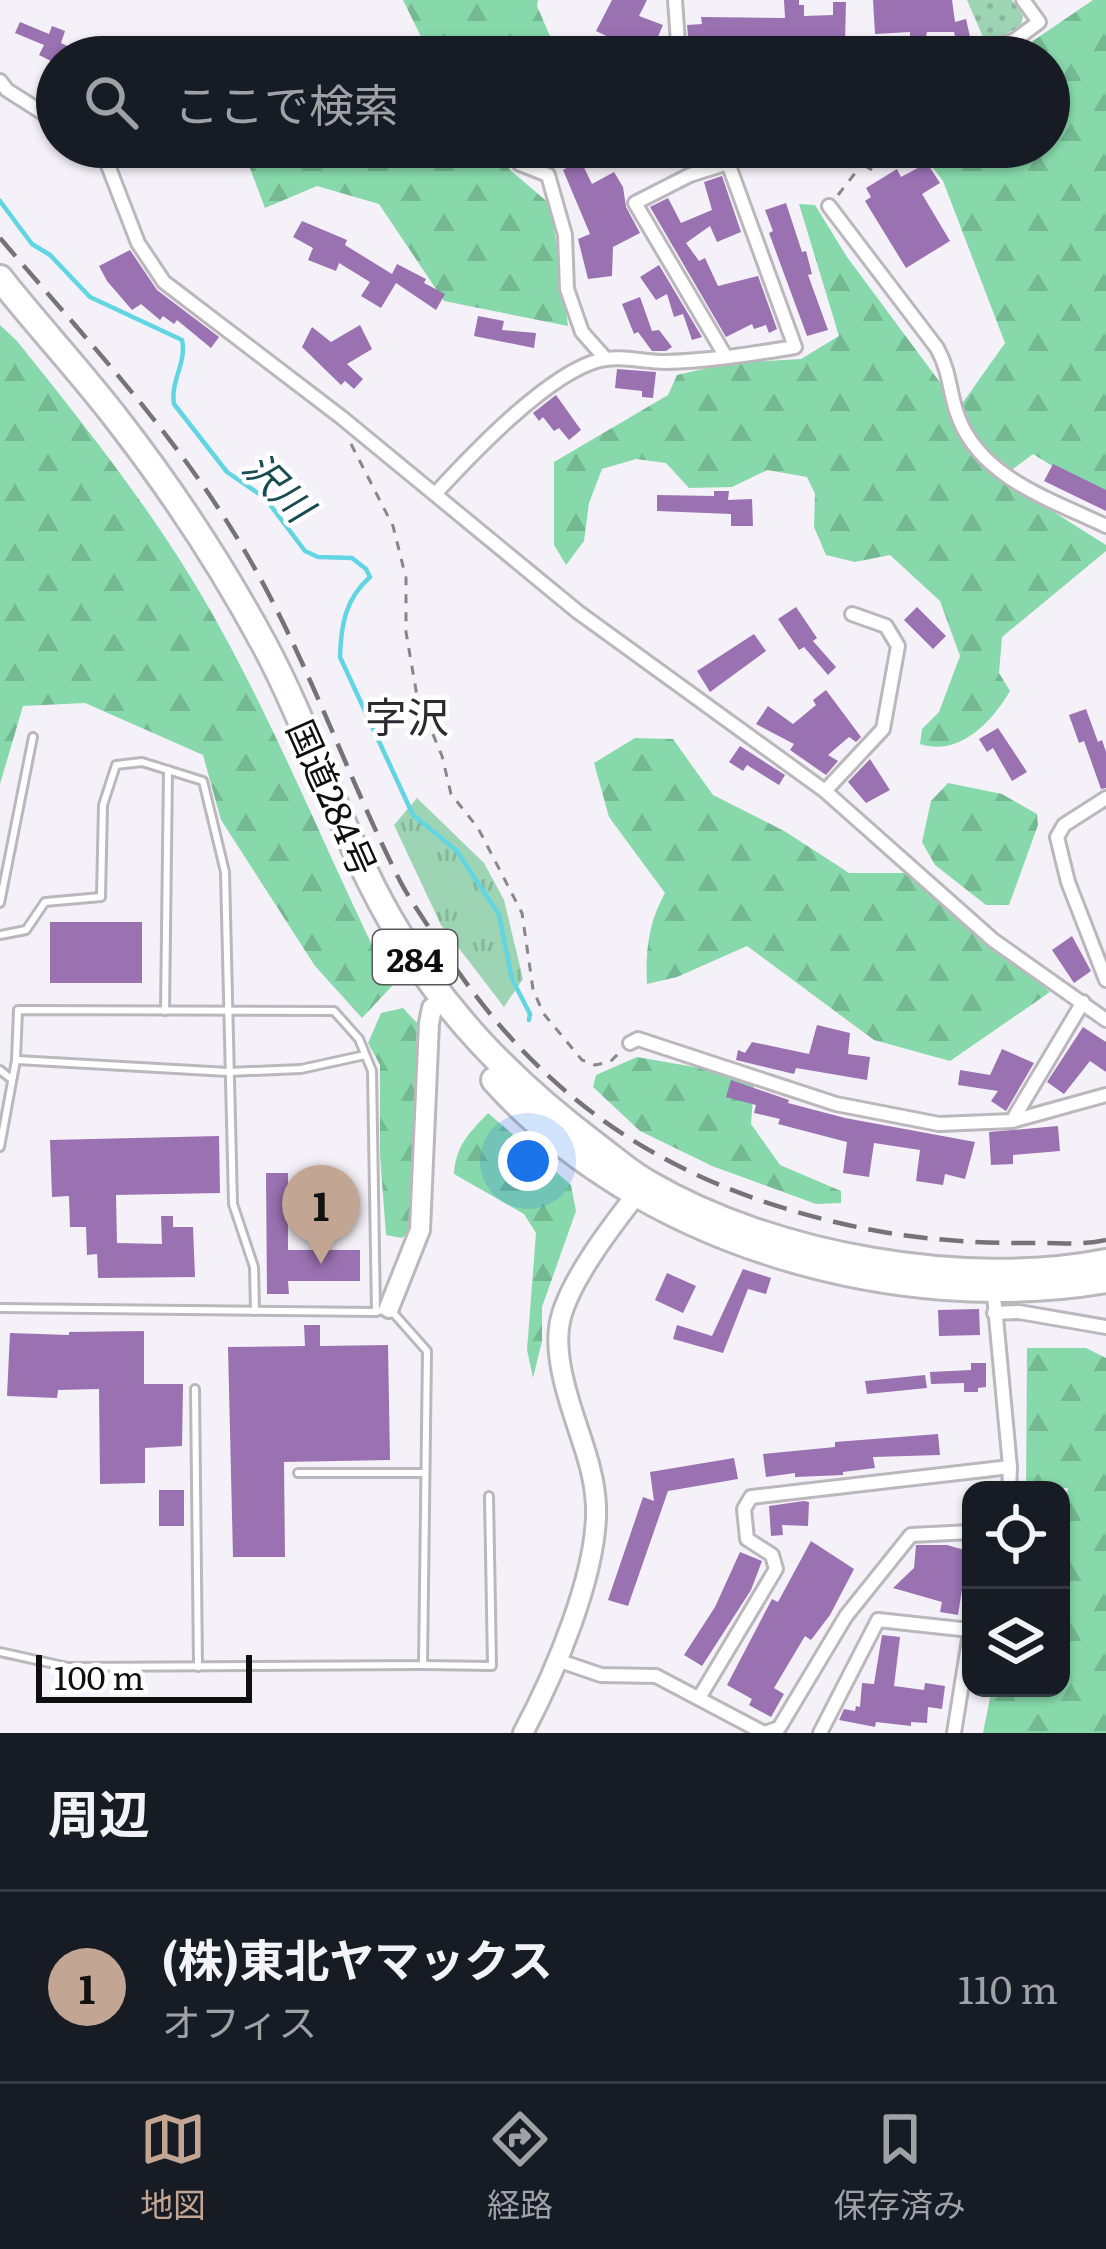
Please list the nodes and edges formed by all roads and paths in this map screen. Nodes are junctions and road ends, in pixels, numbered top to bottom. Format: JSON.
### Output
{"nodes":[{"id":1,"x":675,"y":0,"type":"edge"},
{"id":2,"x":1023,"y":0,"type":"edge"},
{"id":3,"x":678,"y":36,"type":"edge"},
{"id":4,"x":1020,"y":36,"type":"edge"},
{"id":5,"x":0,"y":81,"type":"edge"},
{"id":6,"x":36,"y":108,"type":"edge"},
{"id":7,"x":110,"y":168,"type":"edge"},
{"id":8,"x":530,"y":168,"type":"edge"},
{"id":9,"x":688,"y":168,"type":"edge"},
{"id":10,"x":712,"y":168,"type":"edge"},
{"id":11,"x":730,"y":168,"type":"edge"},
{"id":12,"x":860,"y":168,"type":"edge"},
{"id":13,"x":869,"y":168,"type":"edge"},
{"id":14,"x":872,"y":170,"type":"dead end"},
{"id":15,"x":690,"y":175,"type":"junction"},
{"id":16,"x":829,"y":206,"type":"joint"},
{"id":17,"x":0,"y":278,"type":"edge"},
{"id":18,"x":0,"y":298,"type":"edge"},
{"id":19,"x":725,"y":357,"type":"junction"},
{"id":20,"x":605,"y":358,"type":"junction"},
{"id":21,"x":341,"y":417,"type":"junction"},
{"id":22,"x":435,"y":494,"type":"junction"},
{"id":23,"x":1106,"y":526,"type":"edge"},
{"id":24,"x":852,"y":614,"type":"dead end"},
{"id":25,"x":33,"y":737,"type":"dead end"},
{"id":26,"x":168,"y":770,"type":"junction"},
{"id":27,"x":825,"y":790,"type":"junction"},
{"id":28,"x":1106,"y":798,"type":"edge"},
{"id":29,"x":0,"y":903,"type":"edge"},
{"id":30,"x":0,"y":935,"type":"edge"},
{"id":31,"x":1106,"y":980,"type":"edge"},
{"id":32,"x":1083,"y":1002,"type":"junction"},
{"id":33,"x":438,"y":1004,"type":"junction"},
{"id":34,"x":165,"y":1011,"type":"junction"},
{"id":35,"x":226,"y":1012,"type":"junction"},
{"id":36,"x":1106,"y":1020,"type":"edge"},
{"id":37,"x":630,"y":1042,"type":"joint"},
{"id":38,"x":365,"y":1055,"type":"junction"},
{"id":39,"x":16,"y":1060,"type":"junction"},
{"id":40,"x":0,"y":1070,"type":"edge"},
{"id":41,"x":228,"y":1072,"type":"junction"},
{"id":42,"x":10,"y":1078,"type":"junction"},
{"id":43,"x":1106,"y":1095,"type":"edge"},
{"id":44,"x":1012,"y":1121,"type":"junction"},
{"id":45,"x":0,"y":1147,"type":"edge"},
{"id":46,"x":640,"y":1189,"type":"junction"},
{"id":47,"x":1106,"y":1262,"type":"edge"},
{"id":48,"x":1106,"y":1280,"type":"edge"},
{"id":49,"x":993,"y":1291,"type":"junction"},
{"id":50,"x":0,"y":1308,"type":"edge"},
{"id":51,"x":383,"y":1310,"type":"junction"},
{"id":52,"x":255,"y":1311,"type":"junction"},
{"id":53,"x":1106,"y":1327,"type":"edge"},
{"id":54,"x":195,"y":1389,"type":"dead end"},
{"id":55,"x":1010,"y":1467,"type":"junction"},
{"id":56,"x":298,"y":1473,"type":"dead end"},
{"id":57,"x":425,"y":1473,"type":"junction"},
{"id":58,"x":1009,"y":1481,"type":"edge"},
{"id":59,"x":489,"y":1496,"type":"dead end"},
{"id":60,"x":962,"y":1532,"type":"edge"},
{"id":61,"x":962,"y":1628,"type":"edge"},
{"id":62,"x":0,"y":1652,"type":"edge"},
{"id":63,"x":557,"y":1660,"type":"junction"},
{"id":64,"x":423,"y":1665,"type":"junction"},
{"id":65,"x":198,"y":1667,"type":"junction"},
{"id":66,"x":962,"y":1684,"type":"edge"},
{"id":67,"x":699,"y":1698,"type":"junction"},
{"id":68,"x":523,"y":1733,"type":"edge"},
{"id":69,"x":765,"y":1733,"type":"edge"},
{"id":70,"x":821,"y":1733,"type":"edge"},
{"id":71,"x":954,"y":1733,"type":"edge"}],
"edges":[{"from":1,"to":3,"type":"street"},
{"from":2,"to":4,"type":"street"},
{"from":5,"to":6,"type":"street"},
{"from":7,"to":21,"type":"street"},
{"from":8,"to":20,"type":"street"},
{"from":9,"to":15,"type":"path"},
{"from":10,"to":15,"type":"street"},
{"from":11,"to":19,"type":"street"},
{"from":12,"to":16,"type":"path"},
{"from":13,"to":14,"type":"path"},
{"from":15,"to":19,"type":"street"},
{"from":16,"to":23,"type":"street"},
{"from":17,"to":33,"type":"highway","name":"国道284号","number":"284"},
{"from":18,"to":33,"type":"highway","name":"国道284号","number":"284"},
{"from":19,"to":20,"type":"street"},
{"from":20,"to":22,"type":"street"},
{"from":21,"to":22,"type":"street"},
{"from":21,"to":37,"type":"path"},
{"from":22,"to":27,"type":"street"},
{"from":24,"to":27,"type":"street"},
{"from":25,"to":29,"type":"lane"},
{"from":26,"to":30,"type":"lane"},
{"from":26,"to":34,"type":"lane"},
{"from":26,"to":35,"type":"lane"},
{"from":27,"to":32,"type":"street"},
{"from":28,"to":31,"type":"street"},
{"from":32,"to":36,"type":"street"},
{"from":32,"to":44,"type":"street"},
{"from":33,"to":46,"type":"highway","name":"国道284号","number":"284"},
{"from":33,"to":51,"type":"street"},
{"from":34,"to":35,"type":"lane"},
{"from":34,"to":39,"type":"lane"},
{"from":35,"to":38,"type":"lane"},
{"from":35,"to":41,"type":"lane"},
{"from":37,"to":44,"type":"street"},
{"from":38,"to":41,"type":"lane"},
{"from":38,"to":51,"type":"lane"},
{"from":39,"to":41,"type":"lane"},
{"from":39,"to":42,"type":"lane"},
{"from":40,"to":42,"type":"lane"},
{"from":41,"to":52,"type":"lane"},
{"from":42,"to":45,"type":"lane"},
{"from":43,"to":44,"type":"street"},
{"from":46,"to":49,"type":"highway","name":"国道284号","number":"284"},
{"from":46,"to":63,"type":"street"},
{"from":47,"to":49,"type":"highway","name":"国道284号","number":"284"},
{"from":48,"to":49,"type":"highway","name":"国道284号","number":"284"},
{"from":49,"to":53,"type":"street"},
{"from":49,"to":55,"type":"street"},
{"from":50,"to":52,"type":"lane"},
{"from":51,"to":52,"type":"lane"},
{"from":51,"to":57,"type":"lane"},
{"from":54,"to":65,"type":"lane"},
{"from":55,"to":58,"type":"street"},
{"from":55,"to":67,"type":"street"},
{"from":56,"to":57,"type":"lane"},
{"from":57,"to":64,"type":"lane"},
{"from":59,"to":64,"type":"lane"},
{"from":60,"to":69,"type":"street"},
{"from":61,"to":70,"type":"street"},
{"from":62,"to":65,"type":"lane"},
{"from":63,"to":67,"type":"street"},
{"from":63,"to":68,"type":"street"},
{"from":64,"to":65,"type":"lane"},
{"from":66,"to":71,"type":"street"},
{"from":67,"to":69,"type":"street"}]}
